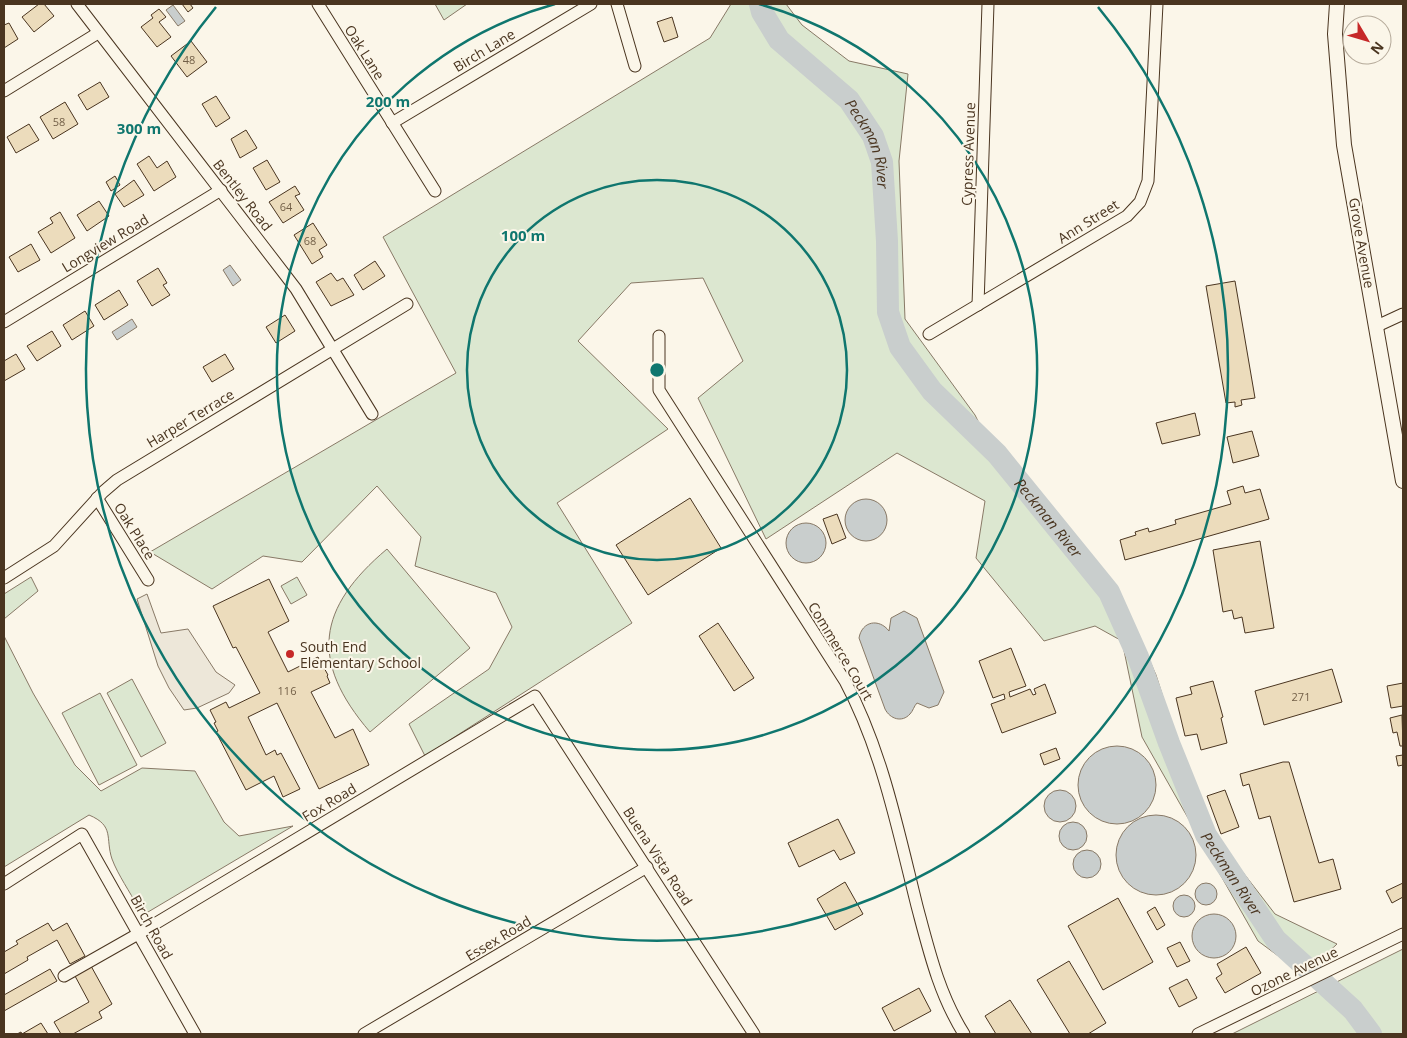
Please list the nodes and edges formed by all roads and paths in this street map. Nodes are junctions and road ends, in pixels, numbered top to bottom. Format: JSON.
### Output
{"nodes":[{"id":1,"x":76,"y":4,"type":"edge"},
{"id":2,"x":318,"y":4,"type":"edge"},
{"id":3,"x":592,"y":4,"type":"edge"},
{"id":4,"x":617,"y":4,"type":"edge"},
{"id":5,"x":988,"y":4,"type":"edge"},
{"id":6,"x":1157,"y":4,"type":"edge"},
{"id":7,"x":1337,"y":4,"type":"edge"},
{"id":8,"x":98,"y":33,"type":"junction"},
{"id":9,"x":635,"y":66,"type":"dead end"},
{"id":10,"x":4,"y":91,"type":"edge"},
{"id":11,"x":392,"y":123,"type":"junction"},
{"id":12,"x":221,"y":190,"type":"junction"},
{"id":13,"x":435,"y":192,"type":"dead end"},
{"id":14,"x":407,"y":304,"type":"dead end"},
{"id":15,"x":978,"y":306,"type":"junction"},
{"id":16,"x":1403,"y":314,"type":"edge"},
{"id":17,"x":4,"y":322,"type":"edge"},
{"id":18,"x":1377,"y":326,"type":"junction"},
{"id":19,"x":930,"y":334,"type":"dead end"},
{"id":20,"x":659,"y":336,"type":"dead end"},
{"id":21,"x":333,"y":349,"type":"junction"},
{"id":22,"x":372,"y":414,"type":"dead end"},
{"id":23,"x":1403,"y":481,"type":"edge"},
{"id":24,"x":97,"y":498,"type":"junction"},
{"id":25,"x":4,"y":578,"type":"edge"},
{"id":26,"x":148,"y":580,"type":"dead end"},
{"id":27,"x":535,"y":696,"type":"joint"},
{"id":28,"x":648,"y":867,"type":"junction"},
{"id":29,"x":4,"y":884,"type":"edge"},
{"id":30,"x":138,"y":934,"type":"junction"},
{"id":31,"x":1403,"y":934,"type":"edge"},
{"id":32,"x":64,"y":976,"type":"dead end"},
{"id":33,"x":195,"y":1034,"type":"edge"},
{"id":34,"x":364,"y":1034,"type":"edge"},
{"id":35,"x":754,"y":1034,"type":"edge"},
{"id":36,"x":964,"y":1034,"type":"edge"},
{"id":37,"x":1198,"y":1034,"type":"edge"}],
"edges":[{"from":1,"to":8,"type":"street","name":"Bentley Road"},
{"from":2,"to":11,"type":"street","name":"Oak Lane"},
{"from":3,"to":11,"type":"street","name":"Birch Lane"},
{"from":4,"to":9,"type":"street"},
{"from":5,"to":15,"type":"street","name":"Cypress Avenue"},
{"from":6,"to":15,"type":"street","name":"Ann Street"},
{"from":7,"to":18,"type":"street","name":"Grove Avenue"},
{"from":8,"to":10,"type":"street"},
{"from":8,"to":12,"type":"street","name":"Bentley Road"},
{"from":11,"to":13,"type":"street","name":"Oak Lane"},
{"from":12,"to":17,"type":"street","name":"Longview Road"},
{"from":12,"to":21,"type":"street","name":"Bentley Road"},
{"from":14,"to":21,"type":"street","name":"Harper Terrace"},
{"from":15,"to":19,"type":"street","name":"Ann Street"},
{"from":16,"to":18,"type":"street"},
{"from":18,"to":23,"type":"street","name":"Grove Avenue"},
{"from":20,"to":36,"type":"street","name":"Commerce Court"},
{"from":21,"to":22,"type":"street","name":"Bentley Road"},
{"from":21,"to":24,"type":"street","name":"Harper Terrace"},
{"from":24,"to":25,"type":"street","name":"Harper Terrace"},
{"from":24,"to":26,"type":"street","name":"Oak Place"},
{"from":27,"to":28,"type":"street","name":"Buena Vista Road"},
{"from":27,"to":30,"type":"street","name":"Fox Road"},
{"from":28,"to":34,"type":"street","name":"Essex Road"},
{"from":28,"to":35,"type":"street","name":"Buena Vista Road"},
{"from":29,"to":30,"type":"street","name":"Birch Road"},
{"from":30,"to":32,"type":"street","name":"Fox Road"},
{"from":30,"to":33,"type":"street","name":"Birch Road"},
{"from":31,"to":37,"type":"street","name":"Ozone Avenue"}]}
